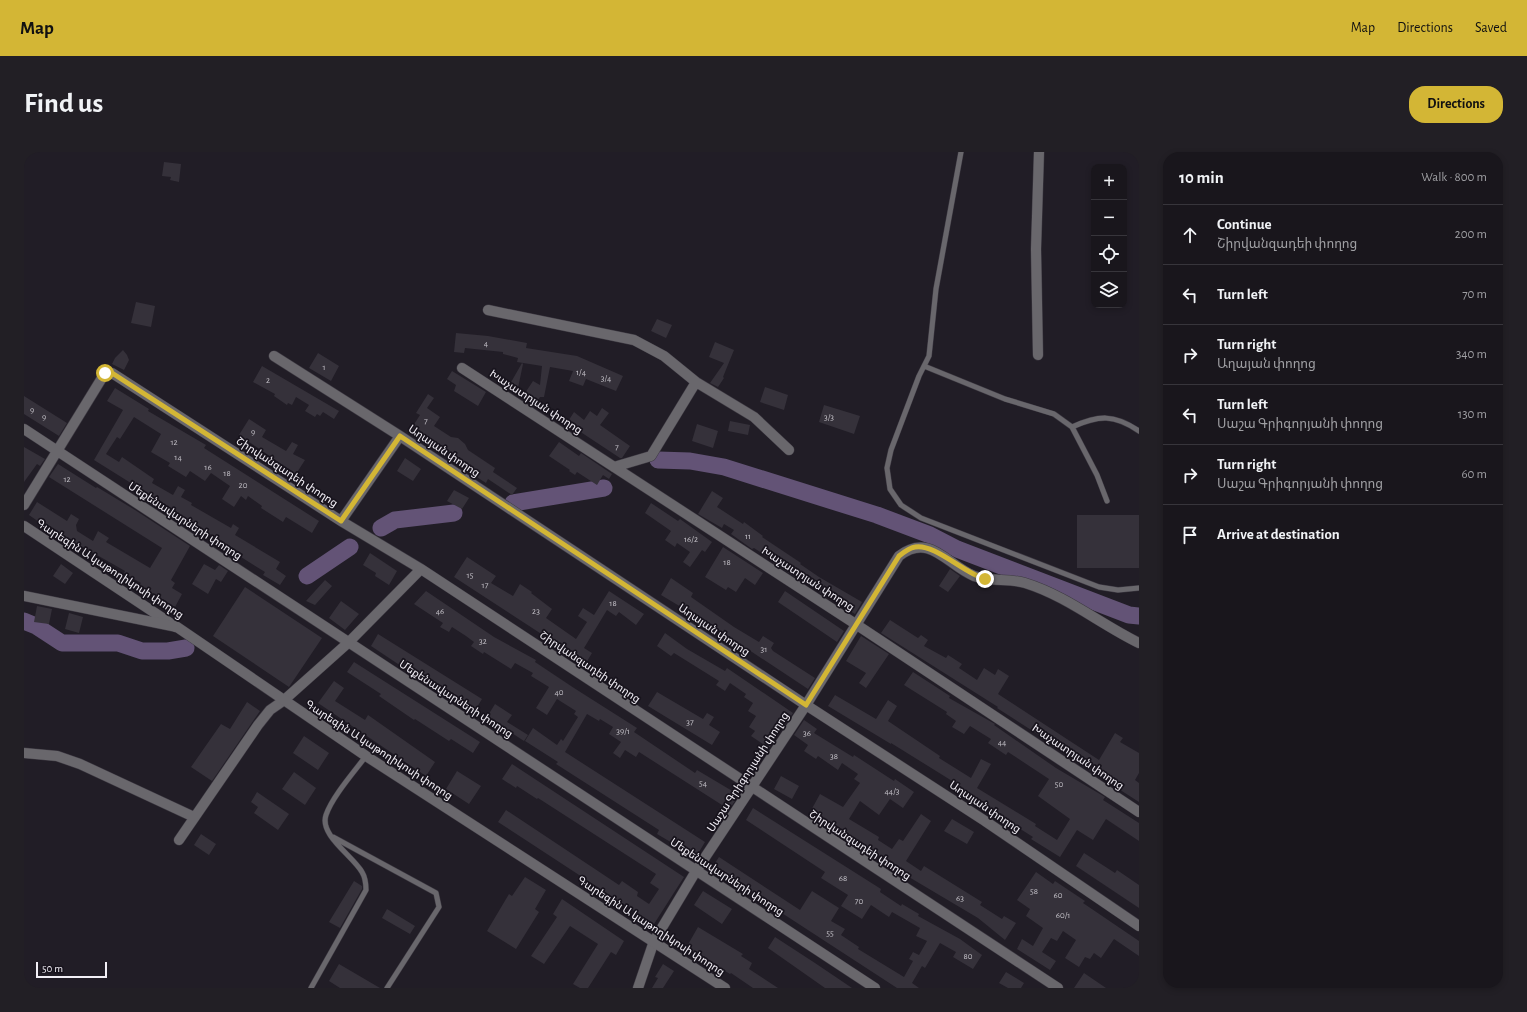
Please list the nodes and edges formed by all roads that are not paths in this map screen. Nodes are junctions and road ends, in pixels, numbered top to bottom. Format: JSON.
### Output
{"nodes":[{"id":1,"x":961,"y":152,"type":"edge"},
{"id":2,"x":1039,"y":152,"type":"edge"},
{"id":3,"x":488,"y":310,"type":"dead end"},
{"id":4,"x":1038,"y":355,"type":"dead end"},
{"id":5,"x":274,"y":356,"type":"dead end"},
{"id":6,"x":924,"y":366,"type":"junction"},
{"id":7,"x":462,"y":368,"type":"dead end"},
{"id":8,"x":696,"y":382,"type":"junction"},
{"id":9,"x":1072,"y":427,"type":"junction"},
{"id":10,"x":24,"y":429,"type":"edge"},
{"id":11,"x":1139,"y":431,"type":"edge"},
{"id":12,"x":400,"y":436,"type":"junction"},
{"id":13,"x":790,"y":450,"type":"dead end"},
{"id":14,"x":58,"y":451,"type":"junction"},
{"id":15,"x":614,"y":467,"type":"junction"},
{"id":16,"x":1107,"y":501,"type":"dead end"},
{"id":17,"x":24,"y":505,"type":"edge"},
{"id":18,"x":341,"y":521,"type":"junction"},
{"id":19,"x":24,"y":526,"type":"edge"},
{"id":20,"x":421,"y":569,"type":"junction"},
{"id":21,"x":1139,"y":588,"type":"edge"},
{"id":22,"x":24,"y":596,"type":"edge"},
{"id":23,"x":856,"y":625,"type":"junction"},
{"id":24,"x":177,"y":627,"type":"junction"},
{"id":25,"x":349,"y":642,"type":"junction"},
{"id":26,"x":1139,"y":643,"type":"edge"},
{"id":27,"x":283,"y":701,"type":"junction"},
{"id":28,"x":806,"y":705,"type":"junction"},
{"id":29,"x":24,"y":752,"type":"edge"},
{"id":30,"x":366,"y":756,"type":"junction"},
{"id":31,"x":752,"y":789,"type":"junction"},
{"id":32,"x":1139,"y":812,"type":"edge"},
{"id":33,"x":194,"y":817,"type":"junction"},
{"id":34,"x":331,"y":836,"type":"junction"},
{"id":35,"x":179,"y":840,"type":"dead end"},
{"id":36,"x":696,"y":871,"type":"junction"},
{"id":37,"x":1139,"y":926,"type":"edge"},
{"id":38,"x":654,"y":941,"type":"junction"},
{"id":39,"x":311,"y":988,"type":"edge"},
{"id":40,"x":387,"y":988,"type":"edge"},
{"id":41,"x":638,"y":988,"type":"edge"},
{"id":42,"x":725,"y":988,"type":"edge"},
{"id":43,"x":875,"y":988,"type":"edge"},
{"id":44,"x":1058,"y":988,"type":"edge"}],
"edges":[{"from":1,"to":6,"type":"lane"},
{"from":2,"to":4,"type":"street"},
{"from":3,"to":8,"type":"street"},
{"from":5,"to":12,"type":"street","name":"Աղայան փողոց"},
{"from":6,"to":9,"type":"lane"},
{"from":6,"to":21,"type":"lane"},
{"from":7,"to":15,"type":"street","name":"Խաչատրյան փողոց"},
{"from":8,"to":13,"type":"street"},
{"from":8,"to":15,"type":"street"},
{"from":9,"to":11,"type":"lane"},
{"from":9,"to":16,"type":"lane"},
{"from":10,"to":14,"type":"street","name":"Մեքենավարների փողոց"},
{"from":12,"to":18,"type":"street"},
{"from":12,"to":28,"type":"street","name":"Աղայան փողոց"},
{"from":14,"to":17,"type":"street"},
{"from":14,"to":18,"type":"street","name":"Շիրվանզադեի փողոց"},
{"from":14,"to":25,"type":"street","name":"Մեքենավարների փողոց"},
{"from":15,"to":23,"type":"street","name":"Խաչատրյան փողոց"},
{"from":18,"to":20,"type":"street","name":"Շիրվանզադեի փողոց"},
{"from":19,"to":24,"type":"street","name":"Գարեգին Ա կաթողիկոսի փողոց"},
{"from":20,"to":25,"type":"street"},
{"from":20,"to":31,"type":"street","name":"Շիրվանզադեի փողոց"},
{"from":22,"to":24,"type":"street"},
{"from":23,"to":26,"type":"street","name":"Սաշա Գրիգորյանի փողոց"},
{"from":23,"to":28,"type":"street","name":"Սաշա Գրիգորյանի փողոց"},
{"from":23,"to":32,"type":"street","name":"Խաչատրյան փողոց"},
{"from":24,"to":27,"type":"street","name":"Գարեգին Ա կաթողիկոսի փողոց"},
{"from":25,"to":27,"type":"street"},
{"from":25,"to":36,"type":"street","name":"Մեքենավարների փողոց"},
{"from":27,"to":30,"type":"street","name":"Գարեգին Ա կաթողիկոսի փողոց"},
{"from":27,"to":33,"type":"street"},
{"from":28,"to":31,"type":"street","name":"Սաշա Գրիգորյանի փողոց"},
{"from":28,"to":37,"type":"street","name":"Աղայան փողոց"},
{"from":29,"to":33,"type":"street"},
{"from":30,"to":34,"type":"lane"},
{"from":30,"to":38,"type":"street","name":"Գարեգին Ա կաթողիկոսի փողոց"},
{"from":31,"to":36,"type":"street","name":"Սաշա Գրիգորյանի փողոց"},
{"from":31,"to":44,"type":"street","name":"Շիրվանզադեի փողոց"},
{"from":33,"to":35,"type":"street"},
{"from":34,"to":39,"type":"lane"},
{"from":34,"to":40,"type":"lane"},
{"from":36,"to":38,"type":"street","name":"Սաշա Գրիգորյանի փողոց"},
{"from":36,"to":43,"type":"street","name":"Մեքենավարների փողոց"},
{"from":38,"to":41,"type":"street","name":"Սաշա Գրիգորյանի փողոց"},
{"from":38,"to":42,"type":"street","name":"Գարեգին Ա կաթողիկոսի փողոց"}]}
